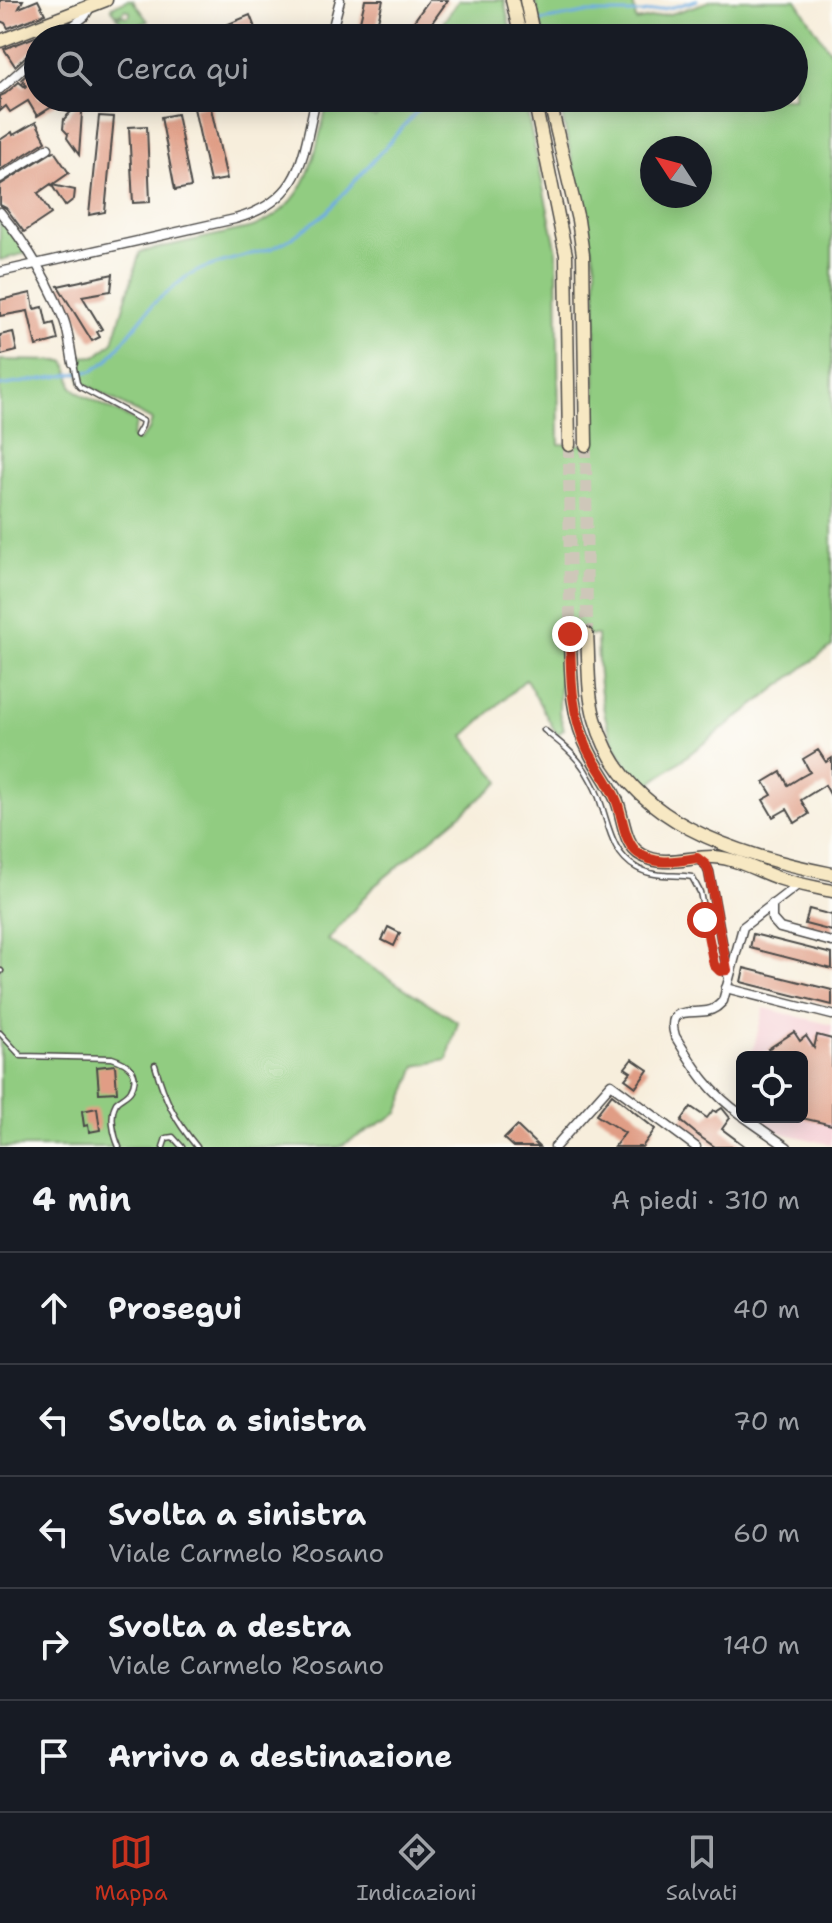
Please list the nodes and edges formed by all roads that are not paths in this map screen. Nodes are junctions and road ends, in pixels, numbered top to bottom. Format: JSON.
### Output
{"nodes":[{"id":1,"x":106,"y":0,"type":"edge"},
{"id":2,"x":339,"y":1,"type":"edge"},
{"id":3,"x":520,"y":1,"type":"edge"},
{"id":4,"x":91,"y":6,"type":"junction"},
{"id":5,"x":44,"y":24,"type":"edge"},
{"id":6,"x":75,"y":24,"type":"edge"},
{"id":7,"x":333,"y":24,"type":"edge"},
{"id":8,"x":521,"y":24,"type":"edge"},
{"id":9,"x":529,"y":24,"type":"edge"},
{"id":10,"x":24,"y":32,"type":"edge"},
{"id":11,"x":0,"y":41,"type":"edge"},
{"id":12,"x":24,"y":68,"type":"edge"},
{"id":13,"x":0,"y":89,"type":"edge"},
{"id":14,"x":313,"y":112,"type":"edge"},
{"id":15,"x":537,"y":112,"type":"edge"},
{"id":16,"x":552,"y":112,"type":"edge"},
{"id":17,"x":48,"y":148,"type":"dead end"},
{"id":18,"x":0,"y":178,"type":"edge"},
{"id":19,"x":0,"y":212,"type":"edge"},
{"id":20,"x":37,"y":265,"type":"junction"},
{"id":21,"x":0,"y":272,"type":"edge"},
{"id":22,"x":74,"y":367,"type":"joint"},
{"id":23,"x":137,"y":435,"type":"dead end"},
{"id":24,"x":569,"y":445,"type":"tunnel mouth"},
{"id":25,"x":586,"y":445,"type":"tunnel mouth"},
{"id":26,"x":570,"y":634,"type":"tunnel mouth"},
{"id":27,"x":587,"y":634,"type":"tunnel mouth"},
{"id":28,"x":544,"y":730,"type":"dead end"},
{"id":29,"x":697,"y":858,"type":"junction"},
{"id":30,"x":832,"y":874,"type":"edge"},
{"id":31,"x":799,"y":884,"type":"junction"},
{"id":32,"x":832,"y":891,"type":"edge"},
{"id":33,"x":772,"y":904,"type":"junction"},
{"id":34,"x":743,"y":927,"type":"junction"},
{"id":35,"x":721,"y":934,"type":"junction"},
{"id":36,"x":832,"y":942,"type":"edge"},
{"id":37,"x":728,"y":979,"type":"junction"},
{"id":38,"x":832,"y":1015,"type":"edge"},
{"id":39,"x":0,"y":1033,"type":"edge"},
{"id":40,"x":155,"y":1065,"type":"dead end"},
{"id":41,"x":736,"y":1111,"type":"edge"},
{"id":42,"x":753,"y":1123,"type":"edge"},
{"id":43,"x":559,"y":1146,"type":"edge"},
{"id":44,"x":119,"y":1147,"type":"edge"},
{"id":45,"x":163,"y":1147,"type":"edge"},
{"id":46,"x":182,"y":1147,"type":"edge"},
{"id":47,"x":197,"y":1147,"type":"edge"},
{"id":48,"x":696,"y":1147,"type":"edge"},
{"id":49,"x":787,"y":1147,"type":"edge"}],
"edges":[{"from":1,"to":4,"type":"main road"},
{"from":2,"to":7,"type":"street"},
{"from":3,"to":8,"type":"main road"},
{"from":3,"to":9,"type":"main road"},
{"from":4,"to":5,"type":"main road"},
{"from":4,"to":6,"type":"street"},
{"from":10,"to":11,"type":"main road"},
{"from":12,"to":13,"type":"street"},
{"from":14,"to":20,"type":"street"},
{"from":15,"to":24,"type":"main road"},
{"from":16,"to":25,"type":"main road"},
{"from":17,"to":18,"type":"street"},
{"from":19,"to":20,"type":"street"},
{"from":20,"to":21,"type":"street"},
{"from":20,"to":22,"type":"street"},
{"from":22,"to":23,"type":"lane"},
{"from":26,"to":29,"type":"main road"},
{"from":27,"to":30,"type":"main road"},
{"from":28,"to":37,"type":"lane"},
{"from":29,"to":31,"type":"main road"},
{"from":29,"to":35,"type":"street"},
{"from":31,"to":32,"type":"main road"},
{"from":31,"to":33,"type":"street"},
{"from":33,"to":34,"type":"street"},
{"from":33,"to":36,"type":"street"},
{"from":34,"to":35,"type":"street"},
{"from":34,"to":37,"type":"street"},
{"from":35,"to":37,"type":"street"},
{"from":37,"to":38,"type":"street"},
{"from":37,"to":41,"type":"street"},
{"from":39,"to":44,"type":"lane"},
{"from":40,"to":47,"type":"lane"},
{"from":42,"to":49,"type":"street"},
{"from":43,"to":48,"type":"street"},
{"from":45,"to":46,"type":"lane"}]}
